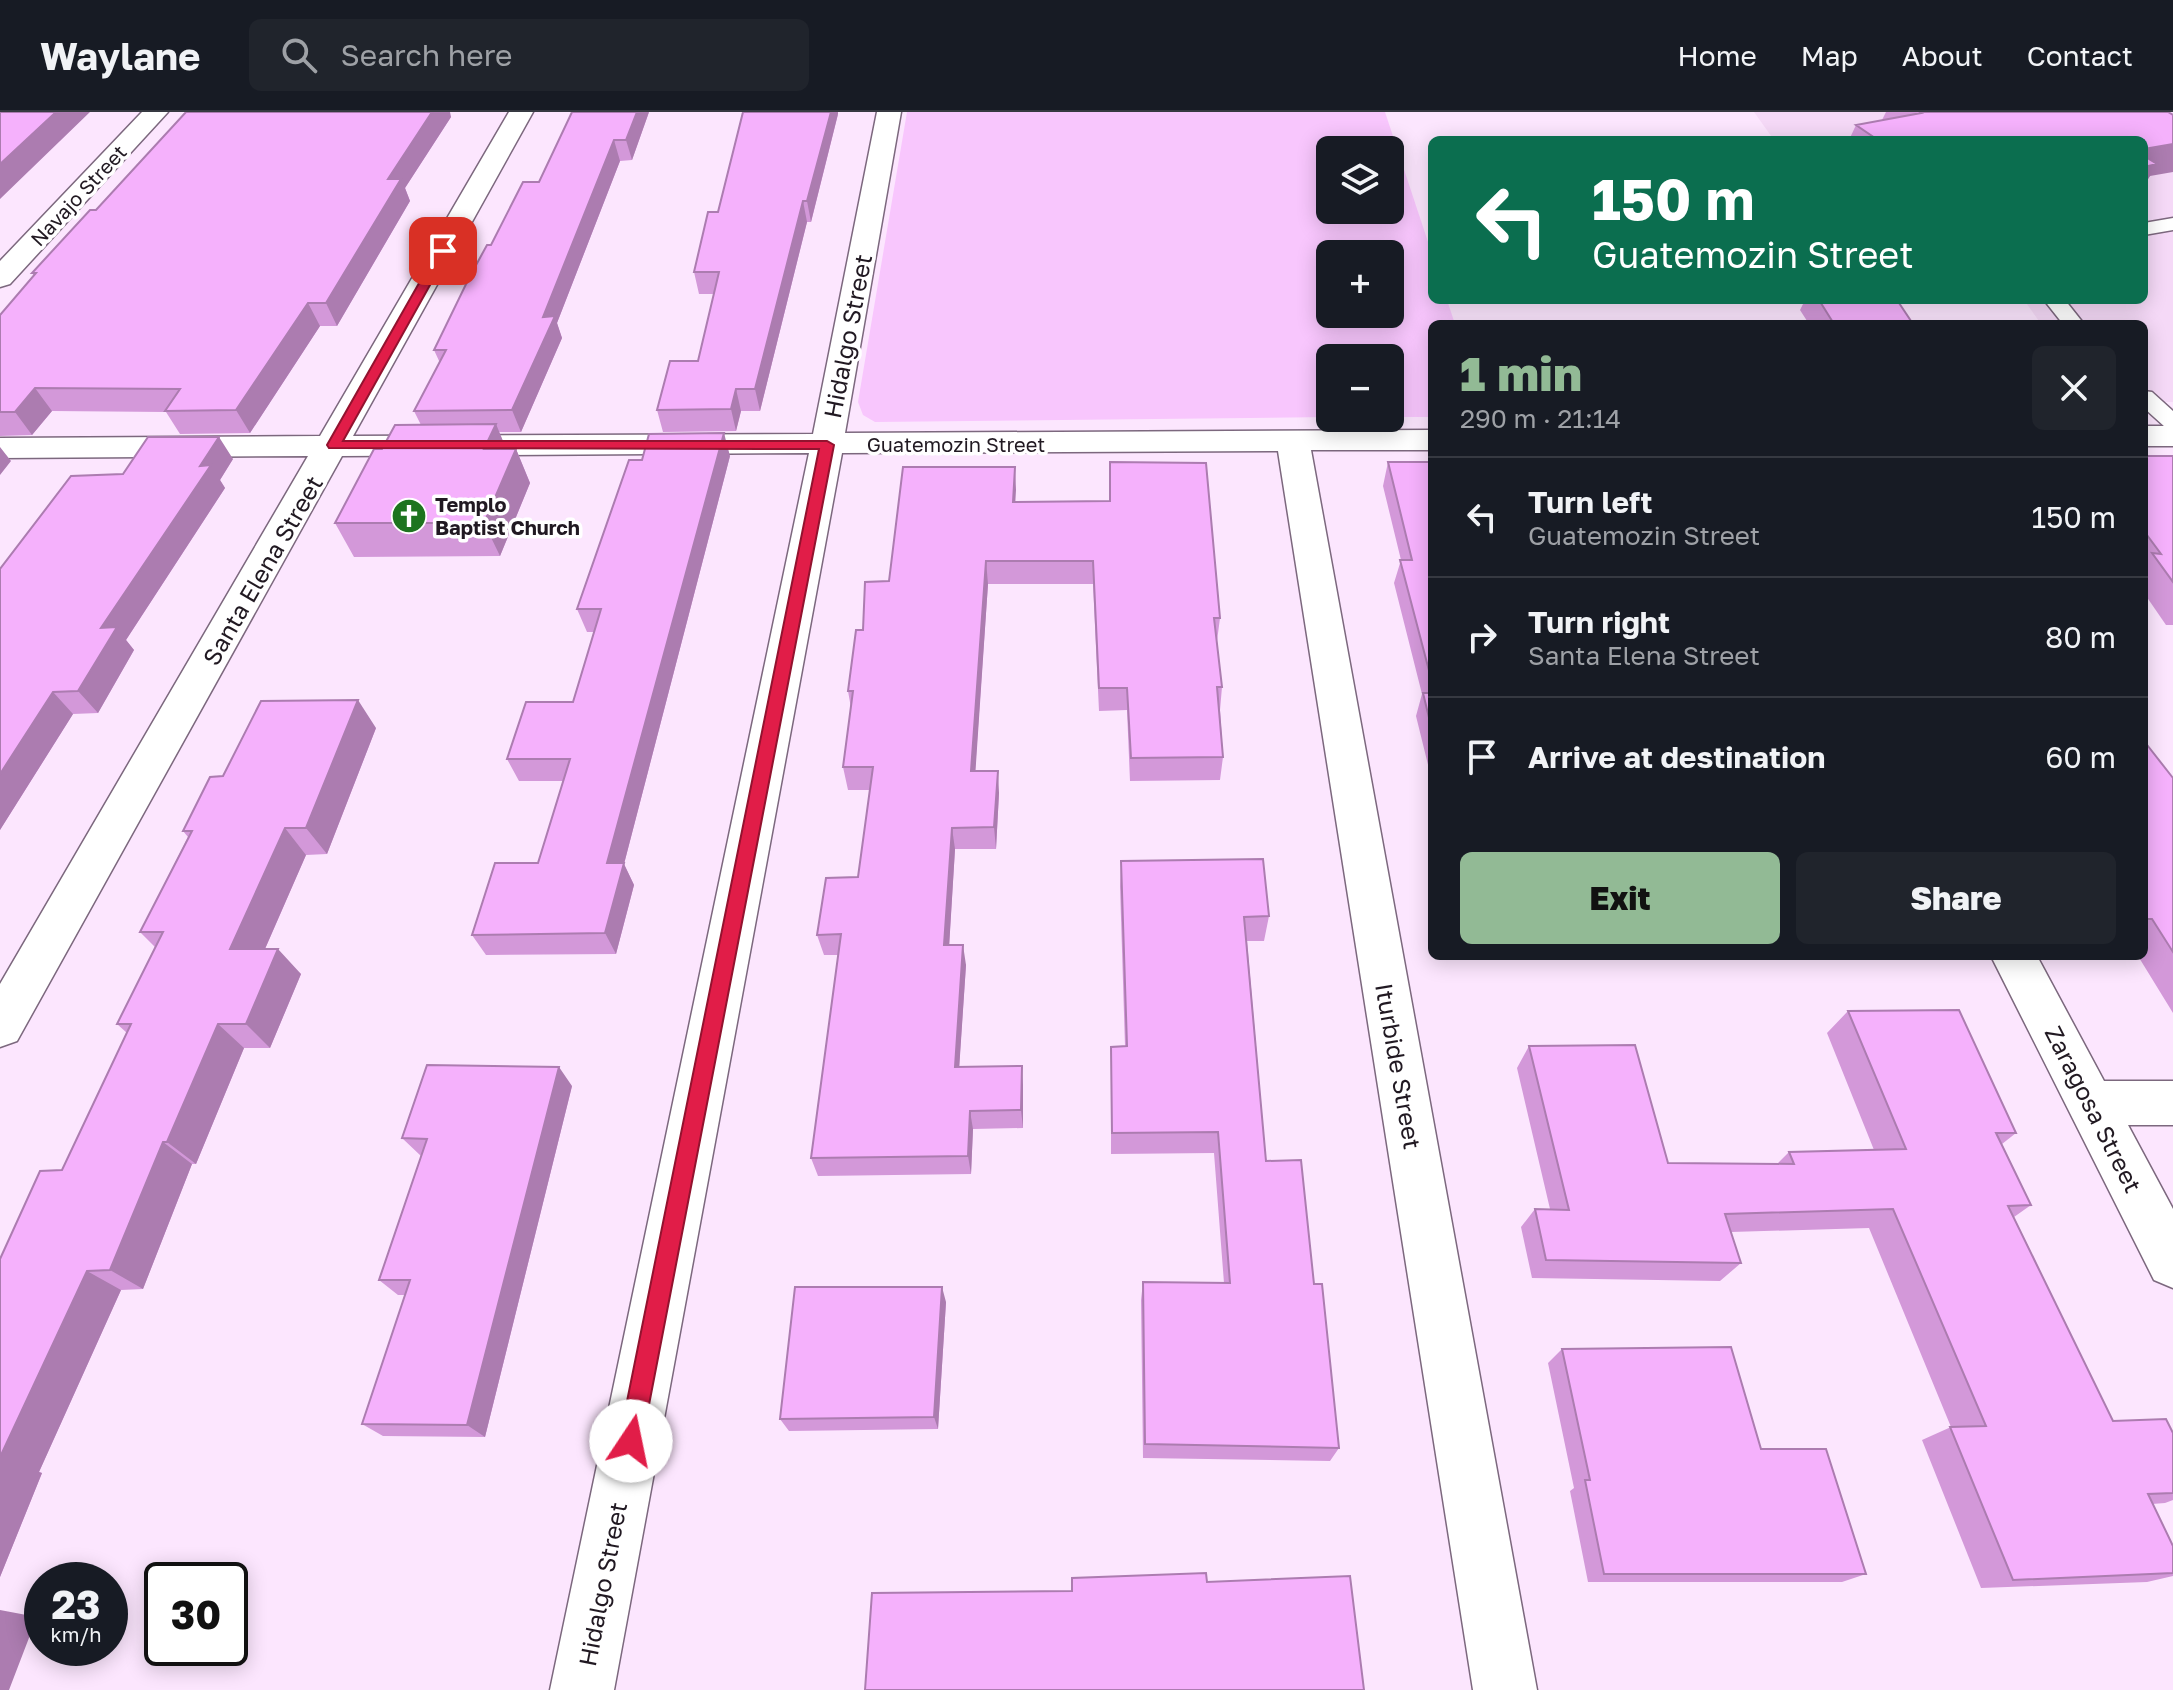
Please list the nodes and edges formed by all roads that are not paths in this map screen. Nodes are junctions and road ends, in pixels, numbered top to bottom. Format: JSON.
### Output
{"nodes":[{"id":1,"x":156,"y":112,"type":"edge"},
{"id":2,"x":521,"y":112,"type":"edge"},
{"id":3,"x":889,"y":112,"type":"edge"},
{"id":4,"x":2173,"y":224,"type":"edge"},
{"id":5,"x":2148,"y":228,"type":"edge"},
{"id":6,"x":0,"y":278,"type":"edge"},
{"id":7,"x":2057,"y":304,"type":"edge"},
{"id":8,"x":2071,"y":320,"type":"edge"},
{"id":9,"x":2148,"y":400,"type":"edge"},
{"id":10,"x":2173,"y":422,"type":"edge"},
{"id":11,"x":2148,"y":436,"type":"edge"},
{"id":12,"x":2173,"y":436,"type":"edge"},
{"id":13,"x":1428,"y":440,"type":"edge"},
{"id":14,"x":1293,"y":442,"type":"junction"},
{"id":15,"x":334,"y":445,"type":"junction"},
{"id":16,"x":827,"y":445,"type":"junction"},
{"id":17,"x":0,"y":448,"type":"edge"},
{"id":18,"x":2016,"y":960,"type":"edge"},
{"id":19,"x":0,"y":1027,"type":"edge"},
{"id":20,"x":2092,"y":1103,"type":"junction"},
{"id":21,"x":2173,"y":1103,"type":"edge"},
{"id":22,"x":2173,"y":1262,"type":"edge"},
{"id":23,"x":582,"y":1690,"type":"edge"},
{"id":24,"x":1505,"y":1690,"type":"edge"}],
"edges":[{"from":1,"to":6,"type":"street","name":"Navajo Street"},
{"from":2,"to":15,"type":"street","name":"Santa Elena Street"},
{"from":3,"to":16,"type":"street","name":"Hidalgo Street"},
{"from":4,"to":5,"type":"lane"},
{"from":7,"to":8,"type":"lane"},
{"from":9,"to":10,"type":"lane"},
{"from":11,"to":12,"type":"street"},
{"from":13,"to":14,"type":"street","name":"Guatemozin Street"},
{"from":14,"to":16,"type":"street","name":"Guatemozin Street"},
{"from":14,"to":24,"type":"street","name":"Iturbide Street"},
{"from":15,"to":16,"type":"street","name":"Guatemozin Street"},
{"from":15,"to":17,"type":"street","name":"Guatemozin Street"},
{"from":15,"to":19,"type":"street","name":"Santa Elena Street"},
{"from":16,"to":23,"type":"street","name":"Hidalgo Street"},
{"from":18,"to":20,"type":"street","name":"Zaragosa Street"},
{"from":20,"to":21,"type":"street"},
{"from":20,"to":22,"type":"street","name":"Zaragosa Street"}]}
